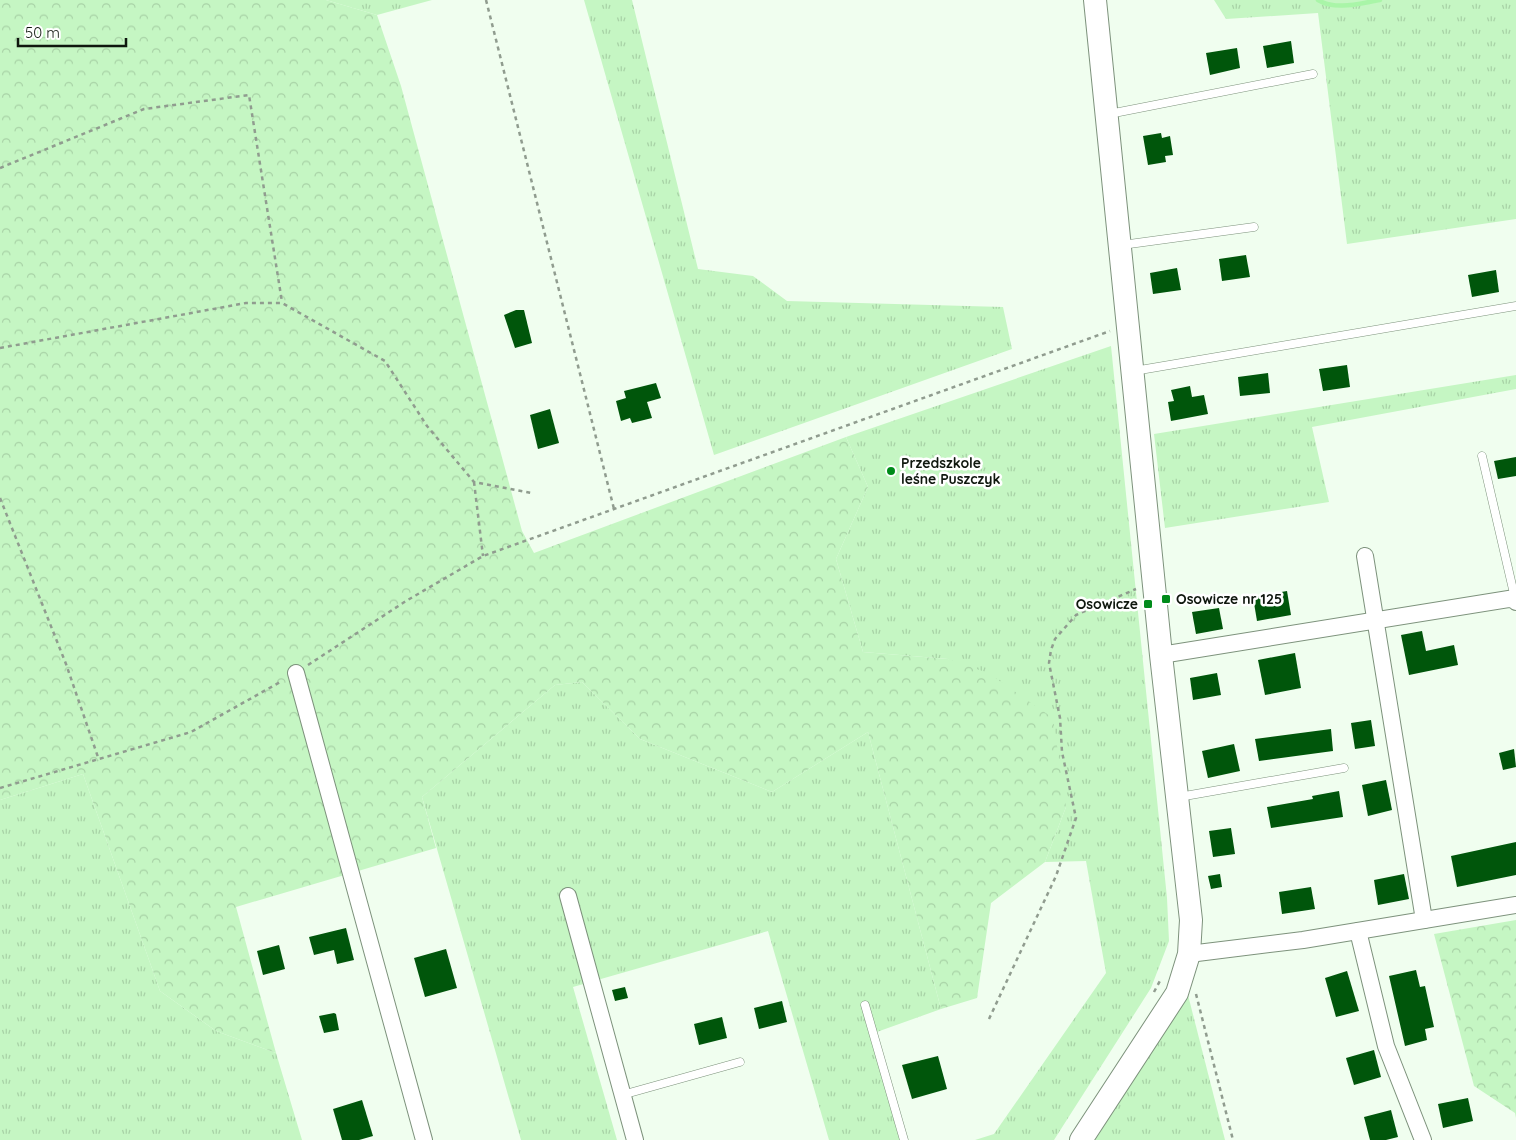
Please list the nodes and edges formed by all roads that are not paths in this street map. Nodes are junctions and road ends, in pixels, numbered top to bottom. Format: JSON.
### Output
{"nodes":[{"id":1,"x":1096,"y":0,"type":"edge"},
{"id":2,"x":1313,"y":74,"type":"dead end"},
{"id":3,"x":1107,"y":115,"type":"junction"},
{"id":4,"x":1254,"y":227,"type":"dead end"},
{"id":5,"x":1120,"y":246,"type":"junction"},
{"id":6,"x":1516,"y":306,"type":"edge"},
{"id":7,"x":1133,"y":371,"type":"junction"},
{"id":8,"x":1482,"y":456,"type":"dead end"},
{"id":9,"x":1365,"y":556,"type":"dead end"},
{"id":10,"x":1513,"y":578,"type":"edge"},
{"id":11,"x":1515,"y":600,"type":"edge"},
{"id":12,"x":1375,"y":620,"type":"junction"},
{"id":13,"x":1161,"y":655,"type":"junction"},
{"id":14,"x":296,"y":673,"type":"road end"},
{"id":15,"x":1344,"y":768,"type":"dead end"},
{"id":16,"x":1178,"y":797,"type":"junction"},
{"id":17,"x":568,"y":896,"type":"dead end"},
{"id":18,"x":1516,"y":905,"type":"edge"},
{"id":19,"x":1424,"y":920,"type":"junction"},
{"id":20,"x":1358,"y":931,"type":"junction"},
{"id":21,"x":1186,"y":963,"type":"junction"},
{"id":22,"x":865,"y":1004,"type":"dead end"},
{"id":23,"x":740,"y":1062,"type":"dead end"},
{"id":24,"x":622,"y":1095,"type":"junction"},
{"id":25,"x":424,"y":1140,"type":"edge"},
{"id":26,"x":635,"y":1140,"type":"edge"},
{"id":27,"x":904,"y":1140,"type":"edge"},
{"id":28,"x":1081,"y":1140,"type":"edge"},
{"id":29,"x":1422,"y":1140,"type":"edge"}],
"edges":[{"from":1,"to":3,"type":"street"},
{"from":2,"to":3,"type":"lane"},
{"from":3,"to":5,"type":"street"},
{"from":4,"to":5,"type":"lane"},
{"from":5,"to":7,"type":"street"},
{"from":6,"to":7,"type":"lane"},
{"from":7,"to":13,"type":"street"},
{"from":8,"to":10,"type":"lane"},
{"from":9,"to":12,"type":"street"},
{"from":10,"to":11,"type":"lane"},
{"from":11,"to":12,"type":"street"},
{"from":12,"to":13,"type":"street"},
{"from":12,"to":19,"type":"street"},
{"from":13,"to":16,"type":"street"},
{"from":14,"to":25,"type":"street"},
{"from":15,"to":16,"type":"lane"},
{"from":16,"to":21,"type":"street"},
{"from":17,"to":24,"type":"street"},
{"from":18,"to":19,"type":"street"},
{"from":19,"to":20,"type":"street"},
{"from":20,"to":21,"type":"street"},
{"from":20,"to":29,"type":"street"},
{"from":21,"to":28,"type":"street"},
{"from":22,"to":27,"type":"lane"},
{"from":23,"to":24,"type":"lane"},
{"from":24,"to":26,"type":"street"}]}
